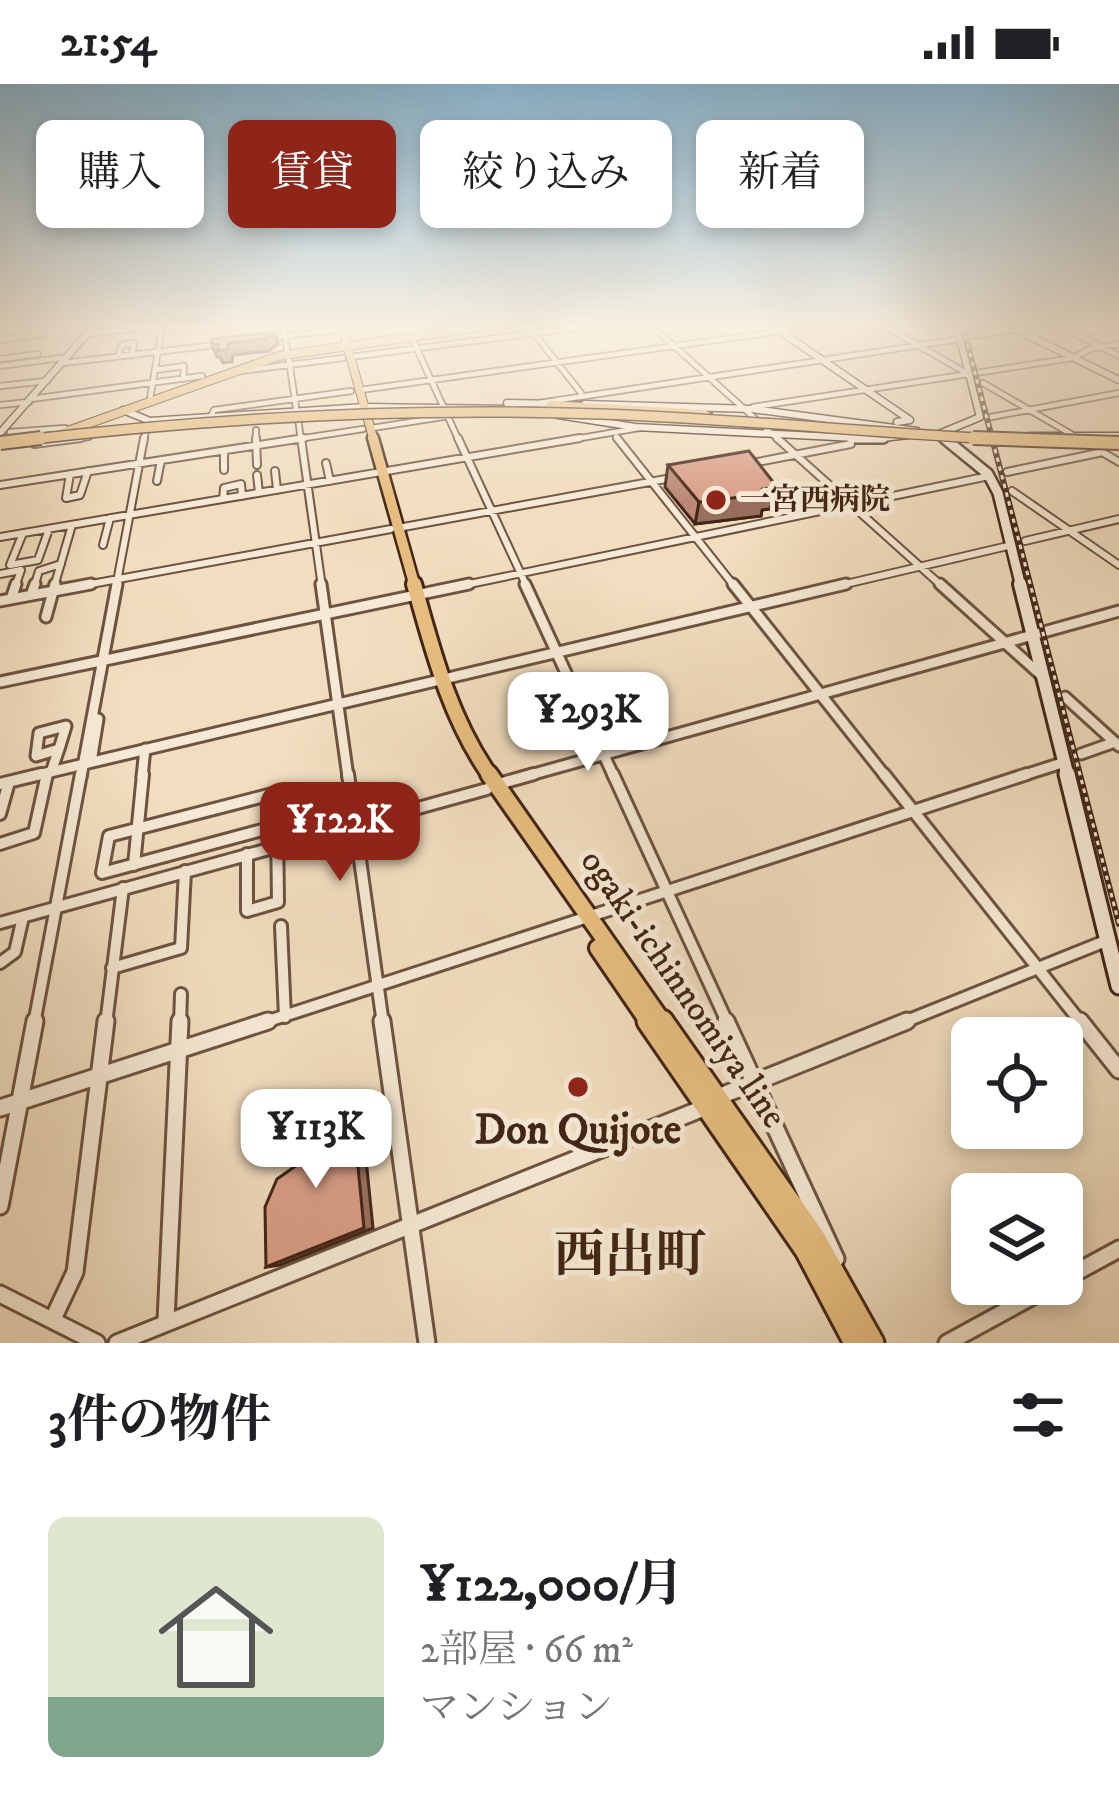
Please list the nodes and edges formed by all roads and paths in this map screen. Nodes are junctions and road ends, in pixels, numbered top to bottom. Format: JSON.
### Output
{"nodes":[{"id":1,"x":43,"y":386,"type":"edge"},
{"id":2,"x":133,"y":386,"type":"edge"},
{"id":3,"x":152,"y":386,"type":"edge"},
{"id":4,"x":180,"y":386,"type":"edge"},
{"id":5,"x":190,"y":386,"type":"edge"},
{"id":6,"x":293,"y":386,"type":"edge"},
{"id":7,"x":354,"y":386,"type":"edge"},
{"id":8,"x":388,"y":386,"type":"edge"},
{"id":9,"x":435,"y":386,"type":"edge"},
{"id":10,"x":576,"y":386,"type":"edge"},
{"id":11,"x":643,"y":386,"type":"edge"},
{"id":12,"x":718,"y":386,"type":"edge"},
{"id":13,"x":860,"y":386,"type":"edge"},
{"id":14,"x":901,"y":386,"type":"edge"},
{"id":15,"x":972,"y":386,"type":"edge"},
{"id":16,"x":987,"y":386,"type":"edge"},
{"id":17,"x":355,"y":390,"type":"junction"},
{"id":18,"x":868,"y":391,"type":"junction"},
{"id":19,"x":1119,"y":393,"type":"edge"},
{"id":20,"x":582,"y":394,"type":"junction"},
{"id":21,"x":150,"y":399,"type":"junction"},
{"id":22,"x":30,"y":400,"type":"junction"},
{"id":23,"x":443,"y":404,"type":"junction"},
{"id":24,"x":535,"y":404,"type":"junction"},
{"id":25,"x":596,"y":404,"type":"junction"},
{"id":26,"x":0,"y":405,"type":"edge"},
{"id":27,"x":360,"y":406,"type":"junction"},
{"id":28,"x":297,"y":408,"type":"junction"},
{"id":29,"x":742,"y":408,"type":"junction"},
{"id":30,"x":552,"y":409,"type":"junction"},
{"id":31,"x":773,"y":410,"type":"junction"},
{"id":32,"x":1028,"y":410,"type":"junction"},
{"id":33,"x":127,"y":412,"type":"junction"},
{"id":34,"x":268,"y":416,"type":"junction"},
{"id":35,"x":339,"y":416,"type":"dead end"},
{"id":36,"x":448,"y":416,"type":"junction"},
{"id":37,"x":991,"y":417,"type":"dead end"},
{"id":38,"x":705,"y":418,"type":"junction"},
{"id":39,"x":849,"y":419,"type":"junction"},
{"id":40,"x":599,"y":423,"type":"junction"},
{"id":41,"x":880,"y":423,"type":"junction"},
{"id":42,"x":645,"y":428,"type":"junction"},
{"id":43,"x":367,"y":429,"type":"junction"},
{"id":44,"x":146,"y":430,"type":"junction"},
{"id":45,"x":256,"y":430,"type":"dead end"},
{"id":46,"x":768,"y":431,"type":"junction"},
{"id":47,"x":62,"y":434,"type":"junction"},
{"id":48,"x":940,"y":434,"type":"junction"},
{"id":49,"x":1071,"y":434,"type":"junction"},
{"id":50,"x":614,"y":435,"type":"junction"},
{"id":51,"x":321,"y":436,"type":"junction"},
{"id":52,"x":854,"y":437,"type":"junction"},
{"id":53,"x":1011,"y":438,"type":"junction"},
{"id":54,"x":302,"y":439,"type":"junction"},
{"id":55,"x":1,"y":440,"type":"edge"},
{"id":56,"x":1117,"y":441,"type":"edge"},
{"id":57,"x":1050,"y":442,"type":"junction"},
{"id":58,"x":257,"y":446,"type":"junction"},
{"id":59,"x":1092,"y":446,"type":"junction"},
{"id":60,"x":241,"y":448,"type":"junction"},
{"id":61,"x":323,"y":450,"type":"dead end"},
{"id":62,"x":224,"y":451,"type":"junction"},
{"id":63,"x":1102,"y":452,"type":"junction"},
{"id":64,"x":794,"y":454,"type":"junction"},
{"id":65,"x":468,"y":458,"type":"junction"},
{"id":66,"x":161,"y":460,"type":"junction"},
{"id":67,"x":241,"y":462,"type":"dead end"},
{"id":68,"x":1119,"y":462,"type":"edge"},
{"id":69,"x":139,"y":463,"type":"junction"},
{"id":70,"x":326,"y":463,"type":"dead end"},
{"id":71,"x":734,"y":466,"type":"edge"},
{"id":72,"x":104,"y":469,"type":"junction"},
{"id":73,"x":224,"y":470,"type":"dead end"},
{"id":74,"x":88,"y":471,"type":"junction"},
{"id":75,"x":275,"y":471,"type":"dead end"},
{"id":76,"x":1007,"y":472,"type":"dead end"},
{"id":77,"x":379,"y":473,"type":"junction"},
{"id":78,"x":70,"y":474,"type":"junction"},
{"id":79,"x":681,"y":476,"type":"edge"},
{"id":80,"x":989,"y":476,"type":"junction"},
{"id":81,"x":157,"y":481,"type":"dead end"},
{"id":82,"x":330,"y":482,"type":"junction"},
{"id":83,"x":652,"y":482,"type":"junction"},
{"id":84,"x":0,"y":484,"type":"edge"},
{"id":85,"x":100,"y":485,"type":"dead end"},
{"id":86,"x":308,"y":485,"type":"junction"},
{"id":87,"x":189,"y":488,"type":"dead end"},
{"id":88,"x":277,"y":490,"type":"junction"},
{"id":89,"x":1012,"y":491,"type":"dead end"},
{"id":90,"x":259,"y":494,"type":"junction"},
{"id":91,"x":188,"y":505,"type":"junction"},
{"id":92,"x":851,"y":505,"type":"junction"},
{"id":93,"x":492,"y":510,"type":"junction"},
{"id":94,"x":127,"y":515,"type":"junction"},
{"id":95,"x":110,"y":518,"type":"junction"},
{"id":96,"x":1119,"y":519,"type":"edge"},
{"id":97,"x":92,"y":521,"type":"junction"},
{"id":98,"x":72,"y":525,"type":"junction"},
{"id":99,"x":50,"y":529,"type":"junction"},
{"id":100,"x":394,"y":529,"type":"junction"},
{"id":101,"x":1069,"y":531,"type":"junction"},
{"id":102,"x":23,"y":533,"type":"junction"},
{"id":103,"x":0,"y":537,"type":"edge"},
{"id":104,"x":88,"y":538,"type":"dead end"},
{"id":105,"x":696,"y":538,"type":"junction"},
{"id":106,"x":1024,"y":542,"type":"dead end"},
{"id":107,"x":315,"y":543,"type":"junction"},
{"id":108,"x":103,"y":544,"type":"dead end"},
{"id":109,"x":1012,"y":545,"type":"junction"},
{"id":110,"x":61,"y":564,"type":"junction"},
{"id":111,"x":920,"y":566,"type":"junction"},
{"id":112,"x":1119,"y":566,"type":"edge"},
{"id":113,"x":520,"y":573,"type":"junction"},
{"id":114,"x":0,"y":574,"type":"edge"},
{"id":115,"x":115,"y":580,"type":"junction"},
{"id":116,"x":53,"y":592,"type":"junction"},
{"id":117,"x":31,"y":596,"type":"junction"},
{"id":118,"x":413,"y":596,"type":"junction"},
{"id":119,"x":5,"y":600,"type":"edge"},
{"id":120,"x":749,"y":606,"type":"junction"},
{"id":121,"x":1119,"y":611,"type":"edge"},
{"id":122,"x":326,"y":614,"type":"junction"},
{"id":123,"x":46,"y":617,"type":"dead end"},
{"id":124,"x":1033,"y":637,"type":"junction"},
{"id":125,"x":1004,"y":643,"type":"junction"},
{"id":126,"x":558,"y":652,"type":"junction"},
{"id":127,"x":100,"y":661,"type":"junction"},
{"id":128,"x":1043,"y":677,"type":"junction"},
{"id":129,"x":437,"y":681,"type":"junction"},
{"id":130,"x":0,"y":682,"type":"edge"},
{"id":131,"x":820,"y":694,"type":"junction"},
{"id":132,"x":1064,"y":697,"type":"dead end"},
{"id":133,"x":338,"y":704,"type":"junction"},
{"id":134,"x":98,"y":719,"type":"dead end"},
{"id":135,"x":1117,"y":744,"type":"edge"},
{"id":136,"x":61,"y":748,"type":"dead end"},
{"id":137,"x":145,"y":749,"type":"junction"},
{"id":138,"x":604,"y":754,"type":"junction"},
{"id":139,"x":1081,"y":754,"type":"dead end"},
{"id":140,"x":1065,"y":762,"type":"junction"},
{"id":141,"x":86,"y":764,"type":"junction"},
{"id":142,"x":49,"y":772,"type":"junction"},
{"id":143,"x":4,"y":783,"type":"edge"},
{"id":144,"x":491,"y":787,"type":"junction"},
{"id":145,"x":911,"y":810,"type":"junction"},
{"id":146,"x":0,"y":814,"type":"edge"},
{"id":147,"x":355,"y":824,"type":"junction"},
{"id":148,"x":277,"y":826,"type":"junction"},
{"id":149,"x":138,"y":828,"type":"junction"},
{"id":150,"x":0,"y":844,"type":"edge"},
{"id":151,"x":278,"y":846,"type":"junction"},
{"id":152,"x":247,"y":854,"type":"junction"},
{"id":153,"x":134,"y":865,"type":"junction"},
{"id":154,"x":185,"y":871,"type":"junction"},
{"id":155,"x":123,"y":888,"type":"junction"},
{"id":156,"x":667,"y":892,"type":"junction"},
{"id":157,"x":56,"y":908,"type":"junction"},
{"id":158,"x":23,"y":917,"type":"junction"},
{"id":159,"x":584,"y":919,"type":"junction"},
{"id":160,"x":0,"y":923,"type":"edge"},
{"id":161,"x":281,"y":926,"type":"dead end"},
{"id":162,"x":1108,"y":940,"type":"junction"},
{"id":163,"x":0,"y":963,"type":"edge"},
{"id":164,"x":1037,"y":967,"type":"junction"},
{"id":165,"x":112,"y":968,"type":"junction"},
{"id":166,"x":378,"y":986,"type":"junction"},
{"id":167,"x":1119,"y":986,"type":"edge"},
{"id":168,"x":181,"y":994,"type":"dead end"},
{"id":169,"x":285,"y":1017,"type":"junction"},
{"id":170,"x":180,"y":1052,"type":"junction"},
{"id":171,"x":1119,"y":1070,"type":"edge"},
{"id":172,"x":99,"y":1078,"type":"junction"},
{"id":173,"x":757,"y":1082,"type":"junction"},
{"id":174,"x":20,"y":1101,"type":"junction"},
{"id":175,"x":711,"y":1102,"type":"junction"},
{"id":176,"x":0,"y":1108,"type":"edge"},
{"id":177,"x":0,"y":1206,"type":"edge"},
{"id":178,"x":411,"y":1223,"type":"junction"},
{"id":179,"x":1119,"y":1249,"type":"edge"},
{"id":180,"x":1083,"y":1268,"type":"edge"},
{"id":181,"x":848,"y":1292,"type":"junction"},
{"id":182,"x":0,"y":1294,"type":"edge"},
{"id":183,"x":1016,"y":1305,"type":"edge"},
{"id":184,"x":52,"y":1319,"type":"junction"},
{"id":185,"x":166,"y":1320,"type":"junction"},
{"id":186,"x":98,"y":1343,"type":"edge"},
{"id":187,"x":117,"y":1343,"type":"edge"},
{"id":188,"x":427,"y":1343,"type":"edge"},
{"id":189,"x":855,"y":1343,"type":"edge"},
{"id":190,"x":874,"y":1343,"type":"edge"},
{"id":191,"x":947,"y":1343,"type":"edge"}],
"edges":[{"from":1,"to":22,"type":"main road"},
{"from":2,"to":22,"type":"street"},
{"from":3,"to":21,"type":"street"},
{"from":4,"to":21,"type":"main road"},
{"from":5,"to":33,"type":"main road"},
{"from":6,"to":28,"type":"street"},
{"from":7,"to":17,"type":"main road","name":"ogaki-ichinnomiya line"},
{"from":8,"to":17,"type":"street"},
{"from":9,"to":23,"type":"street"},
{"from":10,"to":20,"type":"street"},
{"from":11,"to":20,"type":"street"},
{"from":12,"to":29,"type":"street"},
{"from":13,"to":18,"type":"main road"},
{"from":14,"to":18,"type":"street"},
{"from":15,"to":48,"type":"main road"},
{"from":16,"to":32,"type":"street"},
{"from":17,"to":27,"type":"main road","name":"ogaki-ichinnomiya line"},
{"from":17,"to":28,"type":"street"},
{"from":18,"to":31,"type":"street"},
{"from":18,"to":41,"type":"main road"},
{"from":19,"to":32,"type":"street"},
{"from":20,"to":24,"type":"street"},
{"from":20,"to":25,"type":"street"},
{"from":21,"to":33,"type":"main road"},
{"from":22,"to":26,"type":"street"},
{"from":22,"to":55,"type":"main road"},
{"from":23,"to":24,"type":"main road"},
{"from":23,"to":27,"type":"main road"},
{"from":23,"to":30,"type":"main road"},
{"from":23,"to":36,"type":"street"},
{"from":24,"to":30,"type":"main road"},
{"from":25,"to":29,"type":"main road"},
{"from":25,"to":30,"type":"main road"},
{"from":27,"to":28,"type":"main road"},
{"from":27,"to":34,"type":"main road"},
{"from":27,"to":43,"type":"main road","name":"ogaki-ichinnomiya line"},
{"from":28,"to":33,"type":"main road"},
{"from":28,"to":34,"type":"street"},
{"from":28,"to":35,"type":"street"},
{"from":28,"to":54,"type":"street"},
{"from":29,"to":31,"type":"main road"},
{"from":29,"to":46,"type":"street"},
{"from":30,"to":38,"type":"highway"},
{"from":30,"to":40,"type":"main road"},
{"from":31,"to":39,"type":"main road"},
{"from":32,"to":37,"type":"street"},
{"from":32,"to":49,"type":"street"},
{"from":33,"to":34,"type":"main road"},
{"from":33,"to":47,"type":"main road"},
{"from":34,"to":44,"type":"street"},
{"from":36,"to":43,"type":"street"},
{"from":36,"to":65,"type":"street"},
{"from":38,"to":56,"type":"highway","bridge":true},
{"from":38,"to":57,"type":"highway","bridge":true},
{"from":39,"to":41,"type":"main road"},
{"from":39,"to":52,"type":"street"},
{"from":40,"to":42,"type":"main road"},
{"from":40,"to":50,"type":"street"},
{"from":41,"to":48,"type":"main road"},
{"from":42,"to":46,"type":"main road"},
{"from":42,"to":50,"type":"street"},
{"from":43,"to":51,"type":"street"},
{"from":43,"to":77,"type":"main road","name":"ogaki-ichinnomiya line"},
{"from":44,"to":47,"type":"street"},
{"from":44,"to":69,"type":"street"},
{"from":45,"to":58,"type":"street"},
{"from":46,"to":52,"type":"main road"},
{"from":46,"to":64,"type":"street"},
{"from":47,"to":55,"type":"main road"},
{"from":47,"to":55,"type":"main road"},
{"from":48,"to":52,"type":"main road"},
{"from":48,"to":53,"type":"main road"},
{"from":48,"to":80,"type":"main road"},
{"from":49,"to":53,"type":"main road"},
{"from":49,"to":56,"type":"main road"},
{"from":49,"to":59,"type":"main road"},
{"from":50,"to":65,"type":"street"},
{"from":50,"to":83,"type":"street"},
{"from":51,"to":54,"type":"street"},
{"from":51,"to":61,"type":"street"},
{"from":52,"to":64,"type":"street"},
{"from":53,"to":59,"type":"main road"},
{"from":54,"to":58,"type":"street"},
{"from":54,"to":86,"type":"street"},
{"from":55,"to":56,"type":"highway","bridge":true},
{"from":55,"to":57,"type":"highway","bridge":true},
{"from":56,"to":57,"type":"highway","bridge":true},
{"from":56,"to":59,"type":"main road"},
{"from":58,"to":60,"type":"street"},
{"from":58,"to":90,"type":"street"},
{"from":59,"to":63,"type":"street"},
{"from":60,"to":62,"type":"street"},
{"from":60,"to":67,"type":"street"},
{"from":62,"to":66,"type":"street"},
{"from":62,"to":73,"type":"street"},
{"from":63,"to":68,"type":"street"},
{"from":63,"to":76,"type":"street"},
{"from":64,"to":71,"type":"street"},
{"from":64,"to":92,"type":"street"},
{"from":65,"to":77,"type":"street"},
{"from":65,"to":93,"type":"street"},
{"from":66,"to":69,"type":"street"},
{"from":66,"to":81,"type":"street"},
{"from":69,"to":72,"type":"street"},
{"from":69,"to":94,"type":"street"},
{"from":70,"to":82,"type":"street"},
{"from":72,"to":74,"type":"street"},
{"from":72,"to":85,"type":"street"},
{"from":74,"to":78,"type":"street"},
{"from":74,"to":78,"type":"street"},
{"from":75,"to":88,"type":"street"},
{"from":77,"to":82,"type":"street"},
{"from":77,"to":100,"type":"main road","name":"ogaki-ichinnomiya line"},
{"from":78,"to":84,"type":"street"},
{"from":79,"to":83,"type":"street"},
{"from":80,"to":92,"type":"street"},
{"from":80,"to":109,"type":"main road"},
{"from":82,"to":86,"type":"street"},
{"from":83,"to":93,"type":"street"},
{"from":83,"to":105,"type":"street"},
{"from":86,"to":88,"type":"street"},
{"from":86,"to":107,"type":"street"},
{"from":87,"to":91,"type":"street"},
{"from":88,"to":90,"type":"street"},
{"from":89,"to":101,"type":"street"},
{"from":90,"to":91,"type":"street"},
{"from":91,"to":94,"type":"street"},
{"from":92,"to":105,"type":"street"},
{"from":92,"to":111,"type":"street"},
{"from":93,"to":100,"type":"street"},
{"from":93,"to":113,"type":"street"},
{"from":94,"to":95,"type":"street"},
{"from":94,"to":115,"type":"street"},
{"from":95,"to":97,"type":"street"},
{"from":95,"to":108,"type":"street"},
{"from":96,"to":101,"type":"street"},
{"from":97,"to":98,"type":"street"},
{"from":97,"to":104,"type":"street"},
{"from":98,"to":99,"type":"street"},
{"from":98,"to":110,"type":"street"},
{"from":99,"to":102,"type":"street"},
{"from":99,"to":102,"type":"street"},
{"from":100,"to":107,"type":"street"},
{"from":100,"to":118,"type":"main road","name":"ogaki-ichinnomiya line"},
{"from":101,"to":106,"type":"street"},
{"from":101,"to":112,"type":"street"},
{"from":102,"to":103,"type":"street"},
{"from":105,"to":113,"type":"street"},
{"from":105,"to":120,"type":"street"},
{"from":107,"to":115,"type":"street"},
{"from":107,"to":122,"type":"street"},
{"from":109,"to":111,"type":"street"},
{"from":109,"to":124,"type":"main road"},
{"from":110,"to":116,"type":"street"},
{"from":110,"to":117,"type":"street"},
{"from":111,"to":120,"type":"street"},
{"from":111,"to":125,"type":"street"},
{"from":113,"to":118,"type":"street"},
{"from":113,"to":126,"type":"street"},
{"from":114,"to":119,"type":"street"},
{"from":115,"to":116,"type":"street"},
{"from":115,"to":127,"type":"street"},
{"from":116,"to":117,"type":"street"},
{"from":116,"to":123,"type":"street"},
{"from":117,"to":119,"type":"street"},
{"from":118,"to":122,"type":"street"},
{"from":118,"to":129,"type":"main road","name":"ogaki-ichinnomiya line"},
{"from":120,"to":126,"type":"street"},
{"from":120,"to":131,"type":"street"},
{"from":121,"to":124,"type":"street"},
{"from":122,"to":127,"type":"street"},
{"from":122,"to":133,"type":"street"},
{"from":124,"to":125,"type":"street"},
{"from":124,"to":128,"type":"main road"},
{"from":125,"to":128,"type":"street"},
{"from":125,"to":131,"type":"street"},
{"from":126,"to":129,"type":"street"},
{"from":126,"to":138,"type":"street"},
{"from":127,"to":130,"type":"street"},
{"from":127,"to":141,"type":"street"},
{"from":128,"to":140,"type":"main road"},
{"from":129,"to":133,"type":"street"},
{"from":129,"to":144,"type":"main road","name":"ogaki-ichinnomiya line"},
{"from":131,"to":138,"type":"street"},
{"from":131,"to":145,"type":"street"},
{"from":132,"to":135,"type":"street"},
{"from":133,"to":137,"type":"street"},
{"from":133,"to":147,"type":"street"},
{"from":134,"to":141,"type":"street"},
{"from":135,"to":139,"type":"street"},
{"from":136,"to":142,"type":"street"},
{"from":137,"to":141,"type":"street"},
{"from":137,"to":149,"type":"street"},
{"from":138,"to":144,"type":"street"},
{"from":138,"to":156,"type":"street"},
{"from":140,"to":145,"type":"street"},
{"from":140,"to":162,"type":"main road"},
{"from":141,"to":142,"type":"street"},
{"from":141,"to":157,"type":"street"},
{"from":142,"to":143,"type":"street"},
{"from":142,"to":150,"type":"street"},
{"from":143,"to":146,"type":"street"},
{"from":144,"to":147,"type":"street"},
{"from":144,"to":159,"type":"main road","name":"ogaki-ichinnomiya line"},
{"from":145,"to":156,"type":"street"},
{"from":145,"to":164,"type":"street"},
{"from":147,"to":151,"type":"street"},
{"from":147,"to":166,"type":"street"},
{"from":148,"to":149,"type":"street"},
{"from":148,"to":151,"type":"street"},
{"from":148,"to":153,"type":"street"},
{"from":149,"to":153,"type":"street"},
{"from":149,"to":153,"type":"street"},
{"from":151,"to":152,"type":"street"},
{"from":151,"to":152,"type":"street"},
{"from":152,"to":154,"type":"street"},
{"from":154,"to":155,"type":"street"},
{"from":154,"to":165,"type":"street"},
{"from":155,"to":157,"type":"street"},
{"from":155,"to":165,"type":"street"},
{"from":156,"to":159,"type":"street"},
{"from":156,"to":173,"type":"street"},
{"from":157,"to":158,"type":"street"},
{"from":157,"to":174,"type":"street"},
{"from":158,"to":160,"type":"street"},
{"from":158,"to":163,"type":"street"},
{"from":159,"to":166,"type":"street"},
{"from":159,"to":175,"type":"main road","name":"ogaki-ichinnomiya line"},
{"from":161,"to":169,"type":"street"},
{"from":162,"to":164,"type":"street"},
{"from":162,"to":167,"type":"main road"},
{"from":164,"to":171,"type":"street"},
{"from":164,"to":173,"type":"street"},
{"from":165,"to":172,"type":"street"},
{"from":166,"to":169,"type":"street"},
{"from":166,"to":178,"type":"street"},
{"from":168,"to":170,"type":"street"},
{"from":169,"to":170,"type":"street"},
{"from":170,"to":172,"type":"street"},
{"from":170,"to":185,"type":"street"},
{"from":172,"to":174,"type":"street"},
{"from":172,"to":184,"type":"street"},
{"from":173,"to":175,"type":"street"},
{"from":173,"to":181,"type":"street"},
{"from":174,"to":176,"type":"street"},
{"from":174,"to":177,"type":"street"},
{"from":175,"to":178,"type":"street"},
{"from":175,"to":181,"type":"main road","name":"ogaki-ichinnomiya line"},
{"from":175,"to":189,"type":"main road","name":"ogaki-ichinnomiya line"},
{"from":178,"to":185,"type":"street"},
{"from":178,"to":188,"type":"street"},
{"from":179,"to":180,"type":"street"},
{"from":181,"to":190,"type":"main road","name":"ogaki-ichinnomiya line"},
{"from":182,"to":184,"type":"street"},
{"from":183,"to":191,"type":"street"},
{"from":184,"to":186,"type":"street"},
{"from":185,"to":187,"type":"street"}]}
